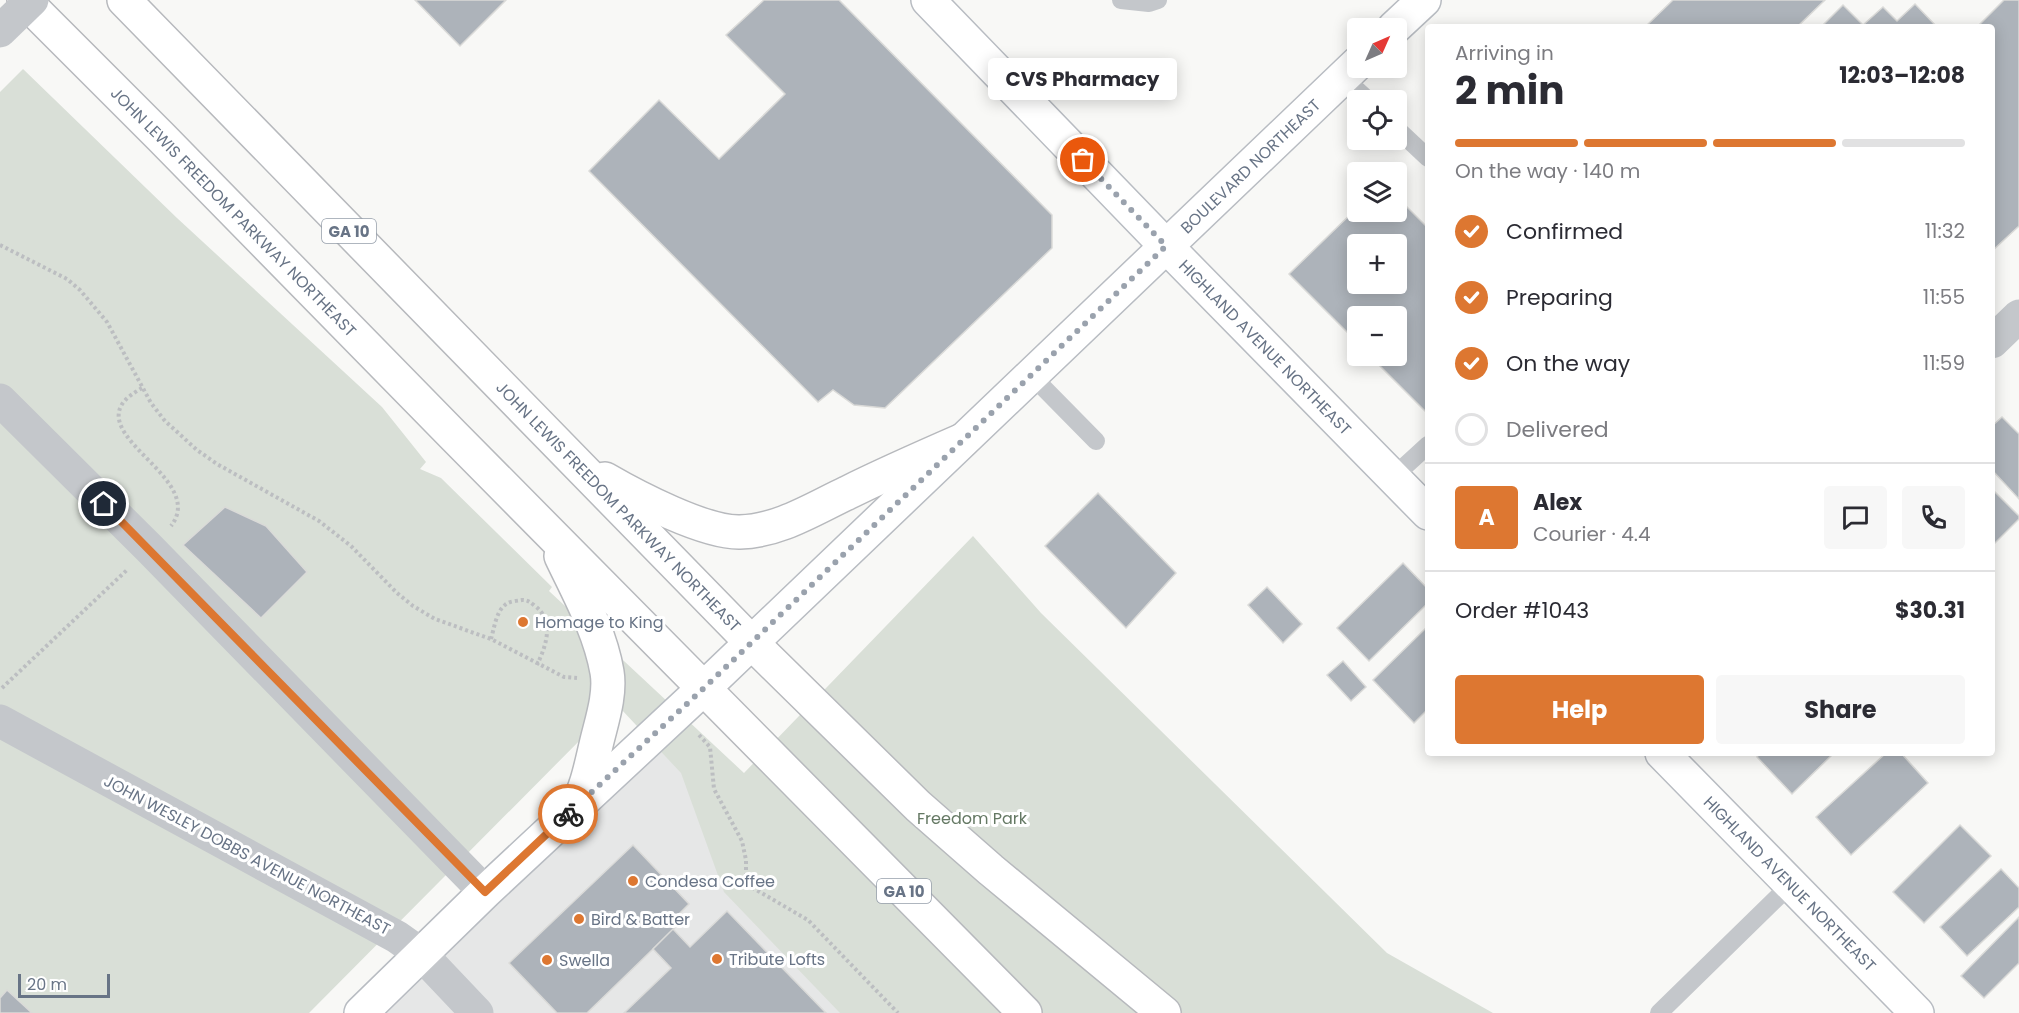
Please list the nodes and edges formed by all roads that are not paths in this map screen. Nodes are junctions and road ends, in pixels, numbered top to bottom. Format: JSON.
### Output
{"nodes":[{"id":1,"x":24,"y":0,"type":"edge"},
{"id":2,"x":32,"y":0,"type":"edge"},
{"id":3,"x":124,"y":0,"type":"edge"},
{"id":4,"x":928,"y":0,"type":"edge"},
{"id":5,"x":1121,"y":0,"type":"edge"},
{"id":6,"x":1158,"y":0,"type":"edge"},
{"id":7,"x":1424,"y":0,"type":"edge"},
{"id":8,"x":1405,"y":18,"type":"edge"},
{"id":9,"x":0,"y":31,"type":"edge"},
{"id":10,"x":1347,"y":73,"type":"edge"},
{"id":11,"x":1407,"y":138,"type":"edge"},
{"id":12,"x":1425,"y":155,"type":"edge"},
{"id":13,"x":1166,"y":246,"type":"junction"},
{"id":14,"x":2019,"y":316,"type":"edge"},
{"id":15,"x":1995,"y":339,"type":"edge"},
{"id":16,"x":1031,"y":375,"type":"junction"},
{"id":17,"x":0,"y":400,"type":"edge"},
{"id":18,"x":963,"y":440,"type":"junction"},
{"id":19,"x":1096,"y":441,"type":"dead end"},
{"id":20,"x":1425,"y":448,"type":"edge"},
{"id":21,"x":575,"y":462,"type":"junction"},
{"id":22,"x":1393,"y":477,"type":"junction"},
{"id":23,"x":1425,"y":507,"type":"edge"},
{"id":24,"x":550,"y":532,"type":"junction"},
{"id":25,"x":751,"y":642,"type":"junction"},
{"id":26,"x":704,"y":688,"type":"junction"},
{"id":27,"x":0,"y":721,"type":"edge"},
{"id":28,"x":1665,"y":756,"type":"edge"},
{"id":29,"x":576,"y":807,"type":"junction"},
{"id":30,"x":1791,"y":884,"type":"junction"},
{"id":31,"x":485,"y":892,"type":"junction"},
{"id":32,"x":421,"y":954,"type":"junction"},
{"id":33,"x":361,"y":1013,"type":"edge"},
{"id":34,"x":477,"y":1013,"type":"edge"},
{"id":35,"x":1025,"y":1013,"type":"edge"},
{"id":36,"x":1164,"y":1013,"type":"edge"},
{"id":37,"x":1659,"y":1013,"type":"edge"},
{"id":38,"x":1917,"y":1013,"type":"edge"}],
"edges":[{"from":1,"to":24,"type":"main road","name":"JOHN LEWIS FREEDOM PARKWAY NORTHEAST","number":"GA 10"},
{"from":2,"to":9,"type":"street","bridge":true},
{"from":3,"to":21,"type":"main road","name":"JOHN LEWIS FREEDOM PARKWAY NORTHEAST","number":"GA 10"},
{"from":4,"to":13,"type":"main road","name":"HIGHLAND AVENUE NORTHEAST"},
{"from":5,"to":6,"type":"lane"},
{"from":7,"to":8,"type":"main road"},
{"from":10,"to":13,"type":"main road","name":"BOULEVARD NORTHEAST"},
{"from":11,"to":12,"type":"lane"},
{"from":13,"to":16,"type":"main road","name":"BOULEVARD NORTHEAST"},
{"from":13,"to":22,"type":"main road","name":"HIGHLAND AVENUE NORTHEAST"},
{"from":14,"to":15,"type":"street"},
{"from":16,"to":18,"type":"main road","name":"BOULEVARD NORTHEAST"},
{"from":16,"to":19,"type":"lane"},
{"from":17,"to":31,"type":"street"},
{"from":18,"to":21,"type":"main road"},
{"from":18,"to":25,"type":"main road","name":"BOULEVARD NORTHEAST"},
{"from":20,"to":22,"type":"lane"},
{"from":21,"to":25,"type":"main road","name":"JOHN LEWIS FREEDOM PARKWAY NORTHEAST","number":"GA 10"},
{"from":22,"to":23,"type":"main road","name":"HIGHLAND AVENUE NORTHEAST"},
{"from":24,"to":26,"type":"main road","name":"JOHN LEWIS FREEDOM PARKWAY NORTHEAST","number":"GA 10"},
{"from":24,"to":29,"type":"main road"},
{"from":25,"to":26,"type":"main road","name":"BOULEVARD NORTHEAST"},
{"from":25,"to":36,"type":"main road","name":"JOHN LEWIS FREEDOM PARKWAY NORTHEAST","number":"GA 10"},
{"from":26,"to":29,"type":"main road","name":"BOULEVARD NORTHEAST"},
{"from":26,"to":35,"type":"main road","name":"JOHN LEWIS FREEDOM PARKWAY NORTHEAST","number":"GA 10"},
{"from":27,"to":32,"type":"street","name":"JOHN WESLEY DOBBS AVENUE NORTHEAST"},
{"from":28,"to":30,"type":"main road","name":"HIGHLAND AVENUE NORTHEAST"},
{"from":29,"to":31,"type":"main road","name":"BOULEVARD NORTHEAST"},
{"from":30,"to":37,"type":"lane"},
{"from":30,"to":38,"type":"main road","name":"HIGHLAND AVENUE NORTHEAST"},
{"from":31,"to":32,"type":"main road","name":"BOULEVARD NORTHEAST"},
{"from":32,"to":33,"type":"main road","name":"BOULEVARD NORTHEAST"},
{"from":32,"to":34,"type":"street","name":"JOHN WESLEY DOBBS AVENUE NORTHEAST"}]}
